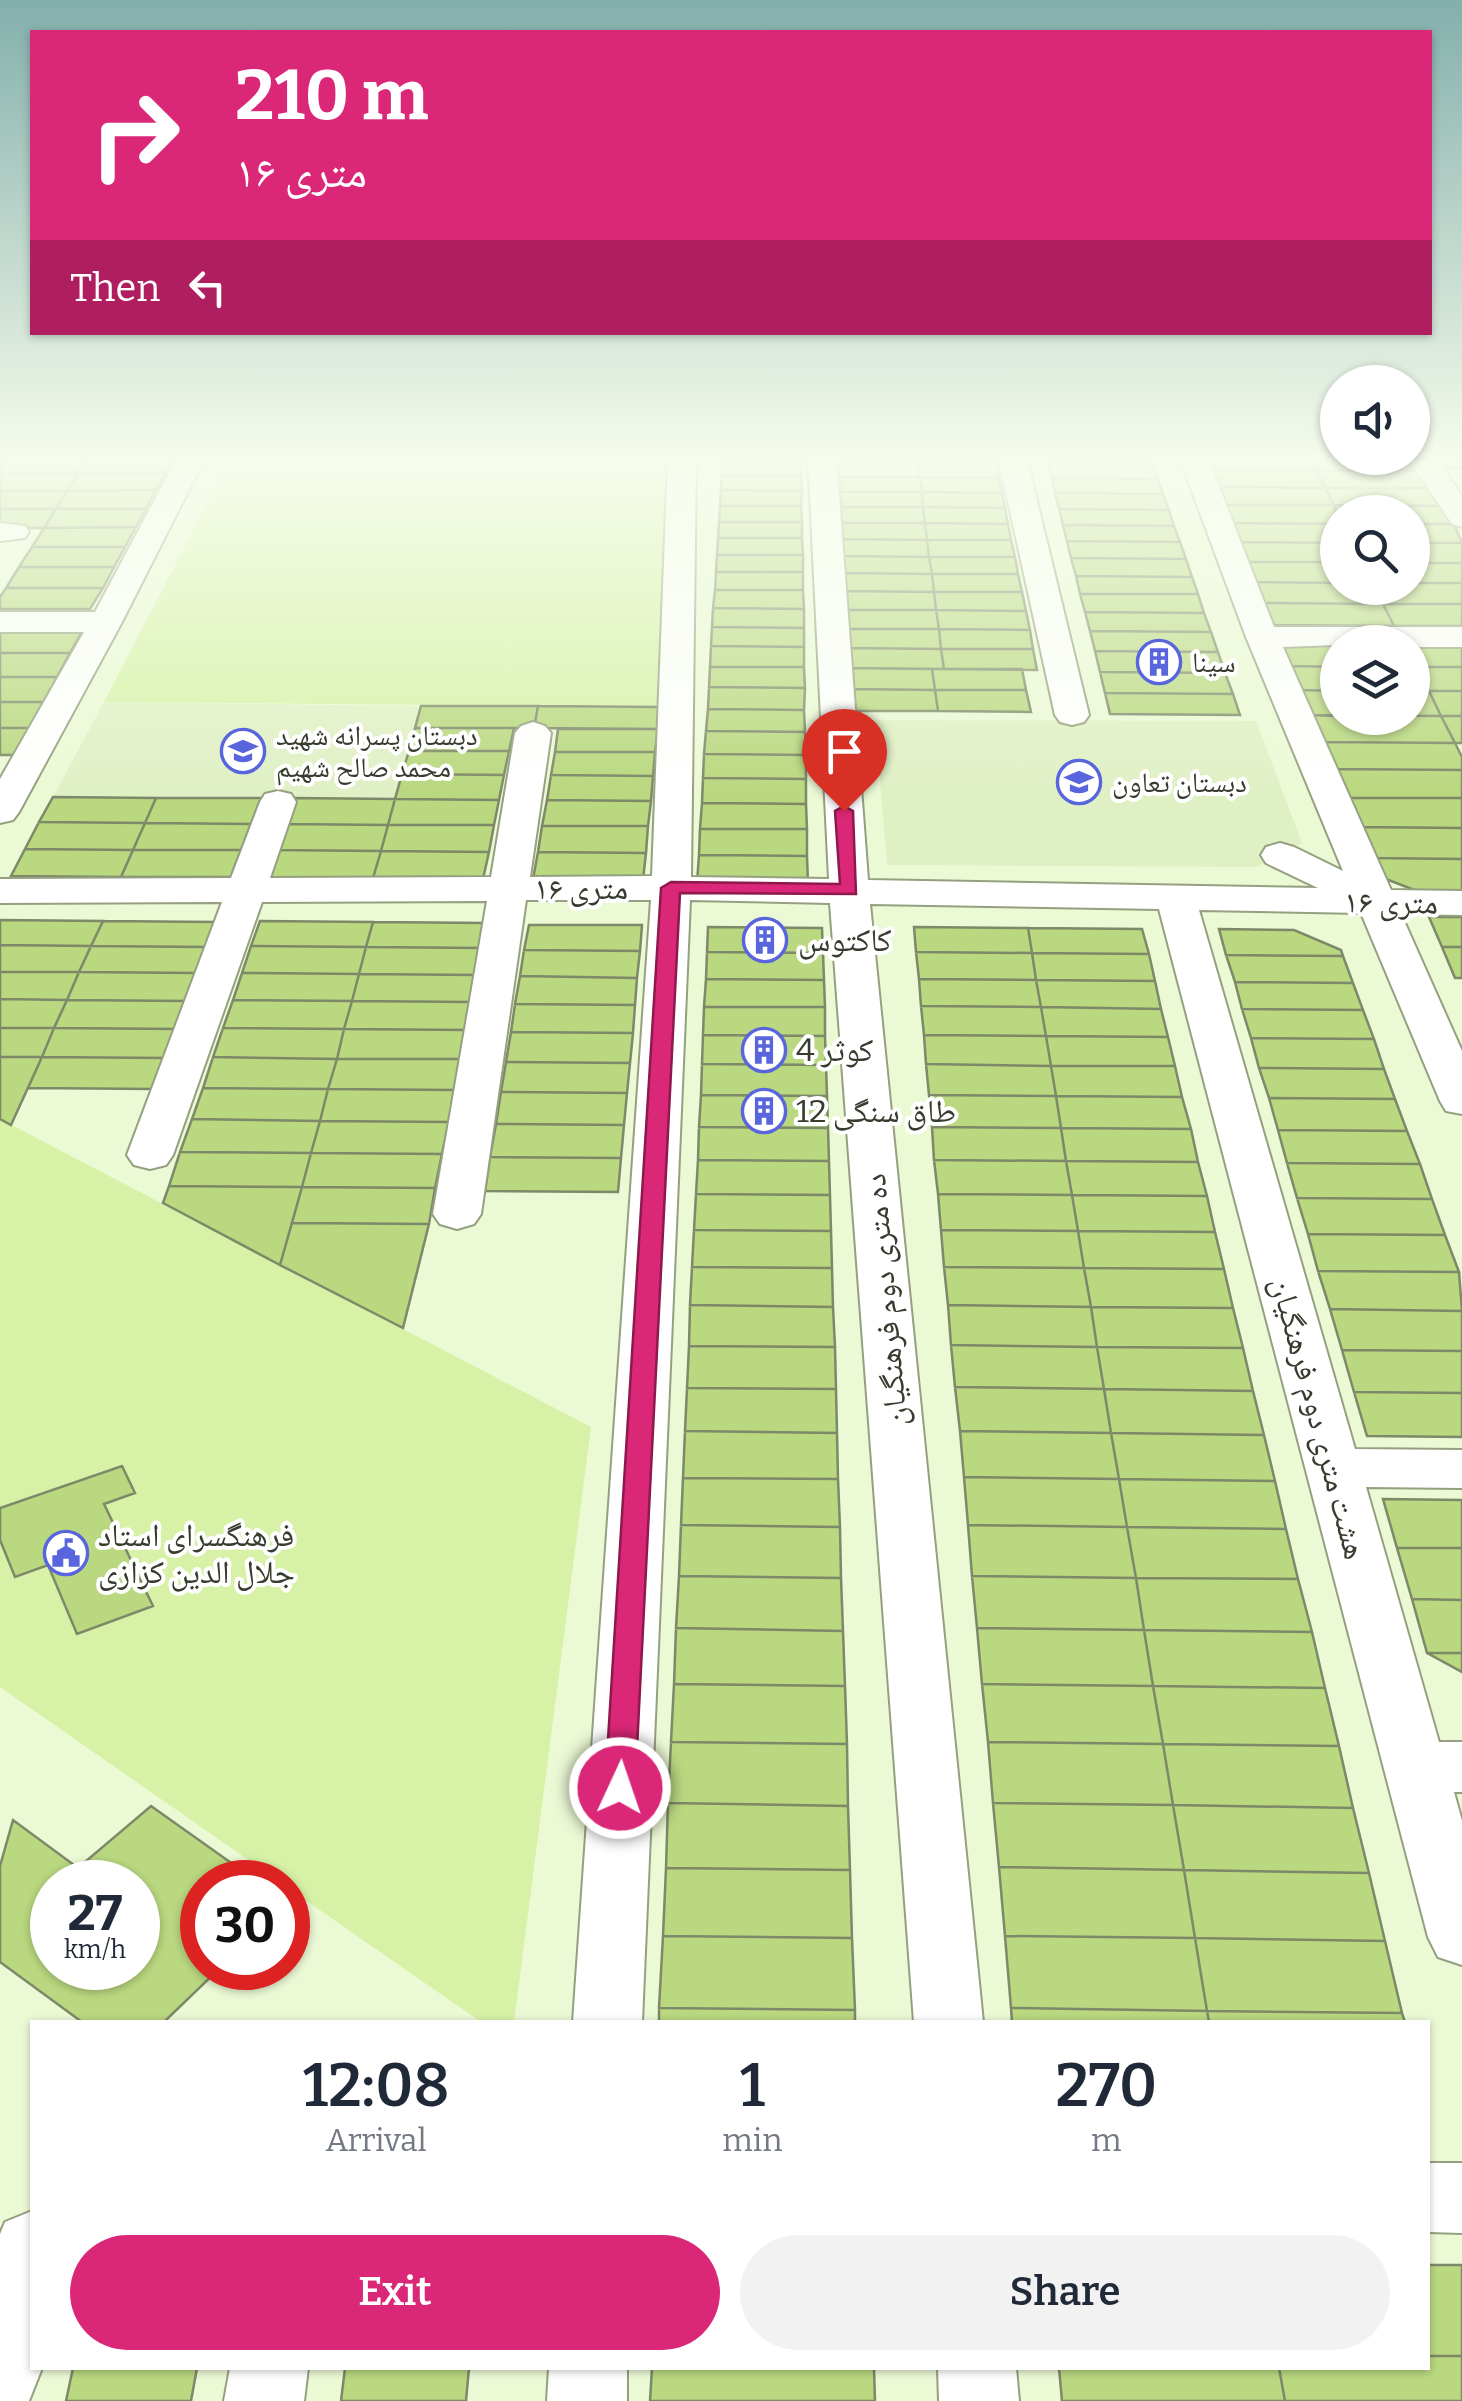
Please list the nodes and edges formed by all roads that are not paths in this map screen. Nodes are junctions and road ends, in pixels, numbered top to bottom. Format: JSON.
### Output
{"nodes":[{"id":1,"x":134,"y":568,"type":"edge"},
{"id":2,"x":679,"y":568,"type":"edge"},
{"id":3,"x":829,"y":568,"type":"edge"},
{"id":4,"x":1038,"y":568,"type":"edge"},
{"id":5,"x":1236,"y":568,"type":"edge"},
{"id":6,"x":0,"y":622,"type":"edge"},
{"id":7,"x":106,"y":622,"type":"junction"},
{"id":8,"x":1262,"y":637,"type":"junction"},
{"id":9,"x":1462,"y":638,"type":"edge"},
{"id":10,"x":1072,"y":714,"type":"dead end"},
{"id":11,"x":533,"y":733,"type":"dead end"},
{"id":12,"x":278,"y":802,"type":"dead end"},
{"id":13,"x":0,"y":812,"type":"edge"},
{"id":14,"x":1280,"y":855,"type":"dead end"},
{"id":15,"x":506,"y":888,"type":"junction"},
{"id":16,"x":671,"y":888,"type":"junction"},
{"id":17,"x":248,"y":889,"type":"junction"},
{"id":18,"x":849,"y":890,"type":"junction"},
{"id":19,"x":0,"y":891,"type":"edge"},
{"id":20,"x":1176,"y":898,"type":"junction"},
{"id":21,"x":1377,"y":902,"type":"junction"},
{"id":22,"x":1462,"y":902,"type":"edge"},
{"id":23,"x":1462,"y":1101,"type":"edge"},
{"id":24,"x":150,"y":1156,"type":"dead end"},
{"id":25,"x":457,"y":1214,"type":"dead end"},
{"id":26,"x":1332,"y":1468,"type":"junction"},
{"id":27,"x":1462,"y":1468,"type":"edge"},
{"id":28,"x":1438,"y":1766,"type":"edge"},
{"id":29,"x":1462,"y":1937,"type":"edge"},
{"id":30,"x":607,"y":2020,"type":"edge"},
{"id":31,"x":948,"y":2020,"type":"edge"},
{"id":32,"x":1430,"y":2198,"type":"edge"},
{"id":33,"x":1462,"y":2198,"type":"edge"},
{"id":34,"x":30,"y":2255,"type":"edge"},
{"id":35,"x":269,"y":2370,"type":"edge"},
{"id":36,"x":588,"y":2370,"type":"edge"},
{"id":37,"x":977,"y":2370,"type":"edge"},
{"id":38,"x":0,"y":2377,"type":"edge"},
{"id":39,"x":264,"y":2401,"type":"edge"},
{"id":40,"x":587,"y":2401,"type":"edge"},
{"id":41,"x":979,"y":2401,"type":"edge"}],
"edges":[{"from":1,"to":7,"type":"street"},
{"from":2,"to":16,"type":"street"},
{"from":3,"to":18,"type":"street","name":"ده متری دوم فرهنگیان"},
{"from":4,"to":10,"type":"street"},
{"from":5,"to":8,"type":"street"},
{"from":6,"to":7,"type":"street"},
{"from":7,"to":13,"type":"street"},
{"from":8,"to":9,"type":"street"},
{"from":8,"to":21,"type":"street"},
{"from":11,"to":15,"type":"street"},
{"from":12,"to":17,"type":"street"},
{"from":14,"to":21,"type":"street"},
{"from":15,"to":16,"type":"street","name":"۱۶ متری"},
{"from":15,"to":17,"type":"street","name":"۱۶ متری"},
{"from":15,"to":25,"type":"street"},
{"from":16,"to":18,"type":"street","name":"۱۶ متری"},
{"from":16,"to":30,"type":"street"},
{"from":17,"to":19,"type":"street","name":"۱۶ متری"},
{"from":17,"to":24,"type":"street"},
{"from":18,"to":20,"type":"street","name":"۱۶ متری"},
{"from":18,"to":31,"type":"street","name":"ده متری دوم فرهنگیان"},
{"from":20,"to":21,"type":"street","name":"۱۶ متری"},
{"from":20,"to":26,"type":"street","name":"هشت متری دوم فرهنگیان"},
{"from":21,"to":22,"type":"street","name":"۱۶ متری"},
{"from":21,"to":23,"type":"street"},
{"from":26,"to":27,"type":"street"},
{"from":26,"to":28,"type":"street","name":"هشت متری دوم فرهنگیان"},
{"from":28,"to":29,"type":"street","name":"هشت متری دوم فرهنگیان"},
{"from":32,"to":33,"type":"street"},
{"from":34,"to":38,"type":"street"},
{"from":35,"to":39,"type":"street"},
{"from":36,"to":40,"type":"street"},
{"from":37,"to":41,"type":"street"}]}
